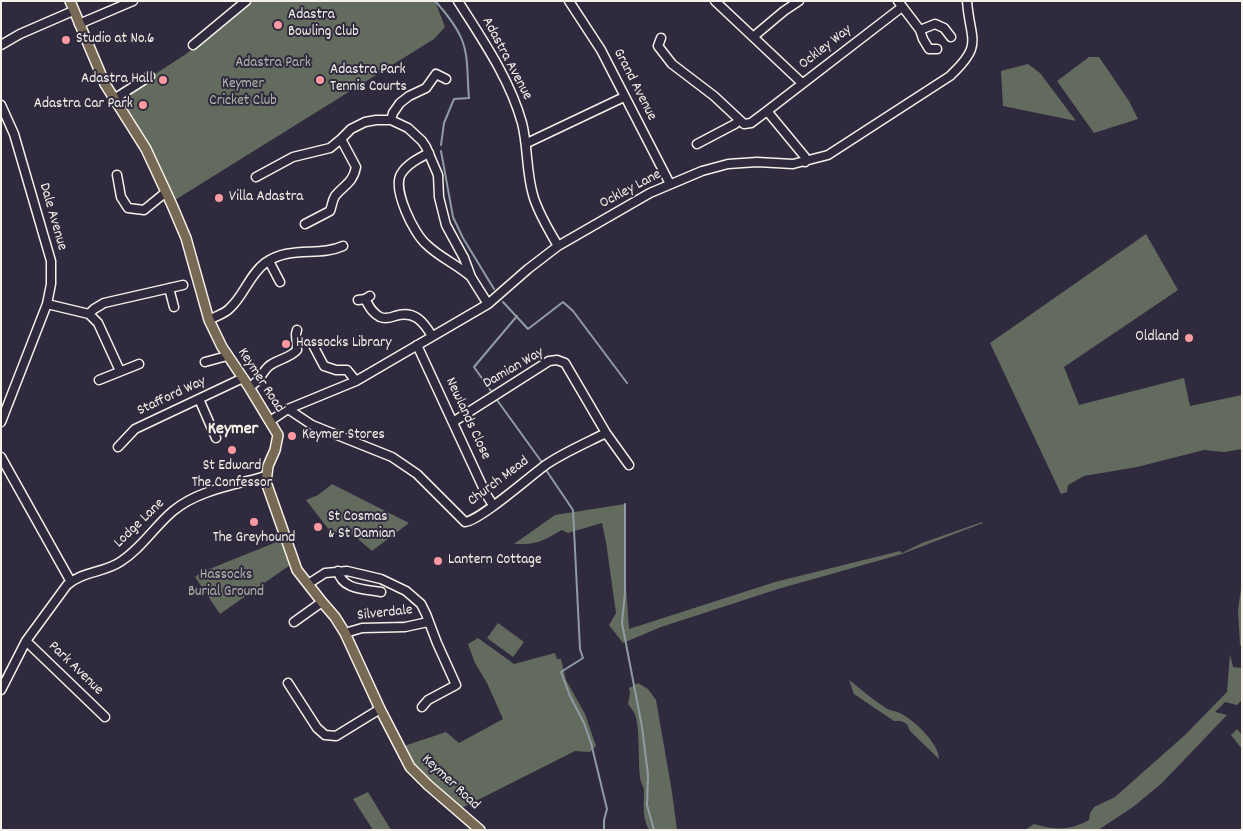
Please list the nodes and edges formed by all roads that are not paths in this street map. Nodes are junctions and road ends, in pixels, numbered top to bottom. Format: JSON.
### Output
{"nodes":[{"id":1,"x":70,"y":1,"type":"edge"},
{"id":2,"x":133,"y":1,"type":"edge"},
{"id":3,"x":246,"y":1,"type":"edge"},
{"id":4,"x":458,"y":1,"type":"edge"},
{"id":5,"x":569,"y":1,"type":"edge"},
{"id":6,"x":714,"y":1,"type":"edge"},
{"id":7,"x":799,"y":1,"type":"edge"},
{"id":8,"x":967,"y":1,"type":"edge"},
{"id":9,"x":900,"y":4,"type":"edge"},
{"id":10,"x":73,"y":11,"type":"junction"},
{"id":11,"x":79,"y":24,"type":"junction"},
{"id":12,"x":920,"y":30,"type":"junction"},
{"id":13,"x":753,"y":37,"type":"junction"},
{"id":14,"x":951,"y":37,"type":"dead end"},
{"id":15,"x":661,"y":38,"type":"dead end"},
{"id":16,"x":1,"y":45,"type":"edge"},
{"id":17,"x":193,"y":45,"type":"dead end"},
{"id":18,"x":938,"y":49,"type":"dead end"},
{"id":19,"x":150,"y":76,"type":"dead end"},
{"id":20,"x":446,"y":79,"type":"dead end"},
{"id":21,"x":802,"y":84,"type":"junction"},
{"id":22,"x":624,"y":97,"type":"junction"},
{"id":23,"x":114,"y":99,"type":"junction"},
{"id":24,"x":1,"y":105,"type":"edge"},
{"id":25,"x":767,"y":111,"type":"junction"},
{"id":26,"x":391,"y":120,"type":"junction"},
{"id":27,"x":739,"y":120,"type":"junction"},
{"id":28,"x":341,"y":139,"type":"junction"},
{"id":29,"x":527,"y":143,"type":"junction"},
{"id":30,"x":697,"y":144,"type":"dead end"},
{"id":31,"x":428,"y":153,"type":"junction"},
{"id":32,"x":805,"y":162,"type":"junction"},
{"id":33,"x":116,"y":175,"type":"dead end"},
{"id":34,"x":256,"y":177,"type":"dead end"},
{"id":35,"x":670,"y":184,"type":"junction"},
{"id":36,"x":166,"y":192,"type":"junction"},
{"id":37,"x":305,"y":224,"type":"dead end"},
{"id":38,"x":344,"y":246,"type":"dead end"},
{"id":39,"x":558,"y":246,"type":"junction"},
{"id":40,"x":269,"y":261,"type":"junction"},
{"id":41,"x":472,"y":277,"type":"junction"},
{"id":42,"x":280,"y":282,"type":"dead end"},
{"id":43,"x":183,"y":285,"type":"dead end"},
{"id":44,"x":168,"y":288,"type":"junction"},
{"id":45,"x":364,"y":299,"type":"dead end"},
{"id":46,"x":47,"y":304,"type":"junction"},
{"id":47,"x":488,"y":304,"type":"junction"},
{"id":48,"x":174,"y":307,"type":"dead end"},
{"id":49,"x":89,"y":314,"type":"junction"},
{"id":50,"x":209,"y":320,"type":"junction"},
{"id":51,"x":297,"y":330,"type":"dead end"},
{"id":52,"x":432,"y":336,"type":"junction"},
{"id":53,"x":417,"y":345,"type":"junction"},
{"id":54,"x":314,"y":347,"type":"dead end"},
{"id":55,"x":227,"y":356,"type":"junction"},
{"id":56,"x":206,"y":362,"type":"dead end"},
{"id":57,"x":140,"y":364,"type":"dead end"},
{"id":58,"x":120,"y":371,"type":"junction"},
{"id":59,"x":243,"y":378,"type":"junction"},
{"id":60,"x":99,"y":380,"type":"dead end"},
{"id":61,"x":356,"y":382,"type":"junction"},
{"id":62,"x":249,"y":387,"type":"junction"},
{"id":63,"x":199,"y":399,"type":"junction"},
{"id":64,"x":288,"y":409,"type":"junction"},
{"id":65,"x":270,"y":421,"type":"junction"},
{"id":66,"x":1,"y":422,"type":"edge"},
{"id":67,"x":453,"y":422,"type":"junction"},
{"id":68,"x":606,"y":433,"type":"junction"},
{"id":69,"x":216,"y":438,"type":"dead end"},
{"id":70,"x":118,"y":447,"type":"dead end"},
{"id":71,"x":1,"y":457,"type":"edge"},
{"id":72,"x":629,"y":464,"type":"dead end"},
{"id":73,"x":266,"y":476,"type":"junction"},
{"id":74,"x":493,"y":505,"type":"junction"},
{"id":75,"x":338,"y":572,"type":"junction"},
{"id":76,"x":71,"y":582,"type":"junction"},
{"id":77,"x":308,"y":584,"type":"junction"},
{"id":78,"x":381,"y":592,"type":"dead end"},
{"id":79,"x":322,"y":602,"type":"junction"},
{"id":80,"x":294,"y":622,"type":"dead end"},
{"id":81,"x":428,"y":622,"type":"junction"},
{"id":82,"x":345,"y":633,"type":"junction"},
{"id":83,"x":26,"y":641,"type":"junction"},
{"id":84,"x":288,"y":684,"type":"dead end"},
{"id":85,"x":1,"y":690,"type":"edge"},
{"id":86,"x":422,"y":707,"type":"dead end"},
{"id":87,"x":380,"y":710,"type":"junction"},
{"id":88,"x":105,"y":717,"type":"dead end"},
{"id":89,"x":480,"y":830,"type":"edge"}],
"edges":[{"from":1,"to":10,"type":"main road","name":"Keymer Road"},
{"from":2,"to":11,"type":"street"},
{"from":3,"to":17,"type":"street"},
{"from":4,"to":29,"type":"street","name":"Adastra Avenue"},
{"from":5,"to":22,"type":"street","name":"Grand Avenue"},
{"from":6,"to":13,"type":"street"},
{"from":7,"to":13,"type":"street"},
{"from":8,"to":32,"type":"street","name":"Ockley Lane"},
{"from":9,"to":12,"type":"street","name":"Ockley Way"},
{"from":9,"to":21,"type":"street","name":"Ockley Way"},
{"from":10,"to":11,"type":"main road","name":"Keymer Road"},
{"from":10,"to":16,"type":"street"},
{"from":11,"to":23,"type":"main road","name":"Keymer Road"},
{"from":12,"to":14,"type":"street"},
{"from":12,"to":18,"type":"street","name":"Ockley Way"},
{"from":13,"to":21,"type":"street"},
{"from":15,"to":27,"type":"street"},
{"from":19,"to":23,"type":"street"},
{"from":20,"to":26,"type":"street"},
{"from":21,"to":25,"type":"street","name":"Ockley Way"},
{"from":22,"to":29,"type":"street"},
{"from":22,"to":35,"type":"street","name":"Grand Avenue"},
{"from":23,"to":36,"type":"main road","name":"Keymer Road"},
{"from":24,"to":46,"type":"street","name":"Dale Avenue"},
{"from":25,"to":27,"type":"street","name":"Ockley Way"},
{"from":25,"to":32,"type":"street"},
{"from":26,"to":28,"type":"street"},
{"from":26,"to":31,"type":"street"},
{"from":27,"to":30,"type":"street","name":"Ockley Way"},
{"from":28,"to":34,"type":"street"},
{"from":28,"to":37,"type":"street"},
{"from":29,"to":39,"type":"street","name":"Adastra Avenue"},
{"from":31,"to":41,"type":"street"},
{"from":31,"to":41,"type":"street"},
{"from":32,"to":35,"type":"street","name":"Ockley Lane"},
{"from":33,"to":36,"type":"street"},
{"from":35,"to":39,"type":"street","name":"Ockley Lane"},
{"from":36,"to":50,"type":"main road","name":"Keymer Road"},
{"from":38,"to":40,"type":"street"},
{"from":39,"to":47,"type":"street","name":"Ockley Lane"},
{"from":40,"to":42,"type":"street"},
{"from":40,"to":50,"type":"street"},
{"from":41,"to":47,"type":"street"},
{"from":43,"to":44,"type":"street"},
{"from":44,"to":48,"type":"street"},
{"from":44,"to":49,"type":"street"},
{"from":45,"to":52,"type":"street"},
{"from":46,"to":49,"type":"street"},
{"from":46,"to":66,"type":"street","name":"Dale Avenue"},
{"from":47,"to":52,"type":"street","name":"Ockley Lane"},
{"from":49,"to":58,"type":"street"},
{"from":50,"to":55,"type":"main road","name":"Keymer Road"},
{"from":51,"to":62,"type":"street"},
{"from":52,"to":53,"type":"street","name":"Ockley Lane"},
{"from":53,"to":61,"type":"street","name":"Ockley Lane"},
{"from":53,"to":67,"type":"street","name":"Newlands Close"},
{"from":54,"to":61,"type":"street"},
{"from":55,"to":56,"type":"street"},
{"from":55,"to":59,"type":"main road","name":"Keymer Road"},
{"from":57,"to":58,"type":"street"},
{"from":58,"to":60,"type":"street"},
{"from":59,"to":62,"type":"main road","name":"Keymer Road"},
{"from":59,"to":63,"type":"street","name":"Stafford Way"},
{"from":61,"to":64,"type":"street","name":"Ockley Lane"},
{"from":62,"to":65,"type":"main road","name":"Keymer Road"},
{"from":63,"to":69,"type":"street"},
{"from":63,"to":70,"type":"street","name":"Stafford Way"},
{"from":64,"to":65,"type":"street","name":"Ockley Lane"},
{"from":64,"to":74,"type":"street","name":"Church Mead"},
{"from":65,"to":73,"type":"main road","name":"Keymer Road"},
{"from":67,"to":68,"type":"street","name":"Damian Way"},
{"from":67,"to":74,"type":"street","name":"Newlands Close"},
{"from":68,"to":72,"type":"street","name":"Damian Way"},
{"from":68,"to":74,"type":"street","name":"Church Mead"},
{"from":71,"to":76,"type":"street"},
{"from":73,"to":76,"type":"street","name":"Lodge Lane"},
{"from":73,"to":77,"type":"main road","name":"Keymer Road"},
{"from":75,"to":77,"type":"street"},
{"from":75,"to":78,"type":"street"},
{"from":75,"to":81,"type":"street"},
{"from":76,"to":83,"type":"street","name":"Lodge Lane"},
{"from":77,"to":79,"type":"main road","name":"Keymer Road"},
{"from":79,"to":80,"type":"street"},
{"from":79,"to":82,"type":"main road","name":"Keymer Road"},
{"from":81,"to":82,"type":"street","name":"Silverdale"},
{"from":81,"to":86,"type":"street"},
{"from":82,"to":87,"type":"main road","name":"Keymer Road"},
{"from":83,"to":85,"type":"street","name":"Lodge Lane"},
{"from":83,"to":88,"type":"street","name":"Park Avenue"},
{"from":84,"to":87,"type":"street"},
{"from":87,"to":89,"type":"main road","name":"Keymer Road"}]}
